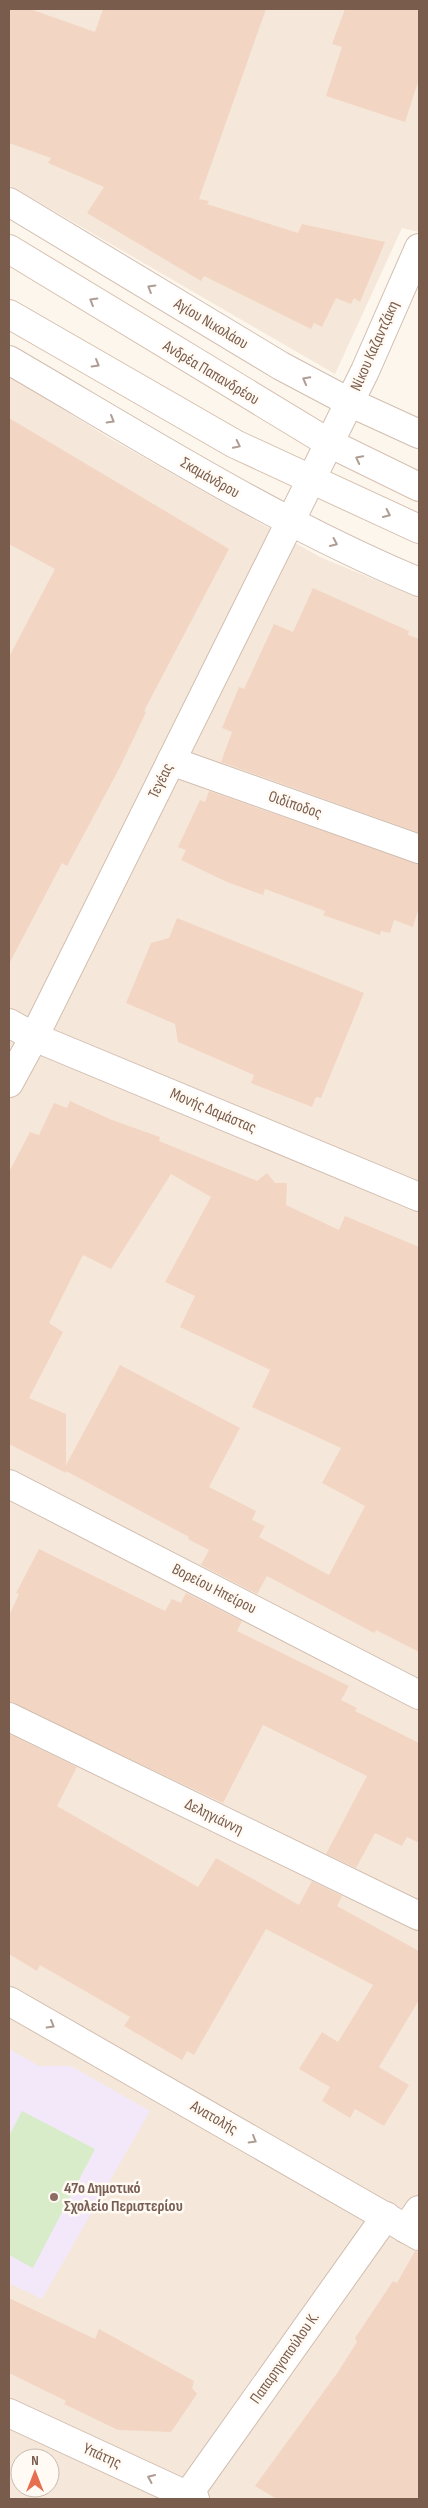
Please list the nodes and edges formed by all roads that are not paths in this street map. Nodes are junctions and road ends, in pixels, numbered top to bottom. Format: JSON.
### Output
{"nodes":[{"id":1,"x":9,"y":202,"type":"edge"},
{"id":2,"x":419,"y":248,"type":"edge"},
{"id":3,"x":9,"y":249,"type":"edge"},
{"id":4,"x":9,"y":314,"type":"edge"},
{"id":5,"x":9,"y":360,"type":"edge"},
{"id":6,"x":350,"y":402,"type":"junction"},
{"id":7,"x":419,"y":434,"type":"edge"},
{"id":8,"x":329,"y":443,"type":"junction"},
{"id":9,"x":311,"y":478,"type":"junction"},
{"id":10,"x":419,"y":486,"type":"edge"},
{"id":11,"x":290,"y":522,"type":"junction"},
{"id":12,"x":419,"y":530,"type":"edge"},
{"id":13,"x":419,"y":582,"type":"edge"},
{"id":14,"x":171,"y":761,"type":"junction"},
{"id":15,"x":419,"y":848,"type":"edge"},
{"id":16,"x":9,"y":1023,"type":"edge"},
{"id":17,"x":34,"y":1037,"type":"junction"},
{"id":18,"x":9,"y":1083,"type":"edge"},
{"id":19,"x":419,"y":1197,"type":"edge"},
{"id":20,"x":9,"y":1484,"type":"edge"},
{"id":21,"x":419,"y":1695,"type":"edge"},
{"id":22,"x":9,"y":1718,"type":"edge"},
{"id":23,"x":419,"y":1916,"type":"edge"},
{"id":24,"x":9,"y":2001,"type":"edge"},
{"id":25,"x":408,"y":2223,"type":"edge"},
{"id":26,"x":9,"y":2413,"type":"edge"},
{"id":27,"x":189,"y":2498,"type":"edge"}],
"edges":[{"from":6,"to":1,"type":"street","name":"Αγίου Νικολάου","one_way":true},
{"from":2,"to":6,"type":"street","name":"Νίκου Καζαντζάκη"},
{"from":8,"to":3,"type":"street","name":"Ανδρέα Παπανδρέου","one_way":true},
{"from":4,"to":9,"type":"street","one_way":true},
{"from":5,"to":11,"type":"street","name":"Σκαμάνδρου","one_way":true},
{"from":6,"to":7,"type":"street","name":"Αγίου Νικολάου"},
{"from":6,"to":8,"type":"street","name":"Νίκου Καζαντζάκη"},
{"from":8,"to":9,"type":"street","name":"Νίκου Καζαντζάκη"},
{"from":10,"to":8,"type":"street","name":"Ανδρέα Παπανδρέου","one_way":true},
{"from":9,"to":11,"type":"street","name":"Τεγέας"},
{"from":9,"to":12,"type":"street","one_way":true},
{"from":11,"to":13,"type":"street","name":"Σκαμάνδρου","one_way":true},
{"from":11,"to":14,"type":"street","name":"Τεγέας"},
{"from":14,"to":15,"type":"street","name":"Οιδίποδος"},
{"from":14,"to":17,"type":"street","name":"Τεγέας"},
{"from":16,"to":17,"type":"street","name":"Μονής Δαμάστας"},
{"from":17,"to":18,"type":"street","name":"Τεγέας"},
{"from":17,"to":19,"type":"street","name":"Μονής Δαμάστας"},
{"from":20,"to":21,"type":"street","name":"Βορείου Ηπείρου"},
{"from":22,"to":23,"type":"street","name":"Δεληγιάννη"},
{"from":24,"to":25,"type":"street","name":"Ανατολής","one_way":true},
{"from":25,"to":27,"type":"street","name":"Παπαρηγοπούλου Κ."},
{"from":27,"to":26,"type":"street","name":"Υπάτης","one_way":true}]}
